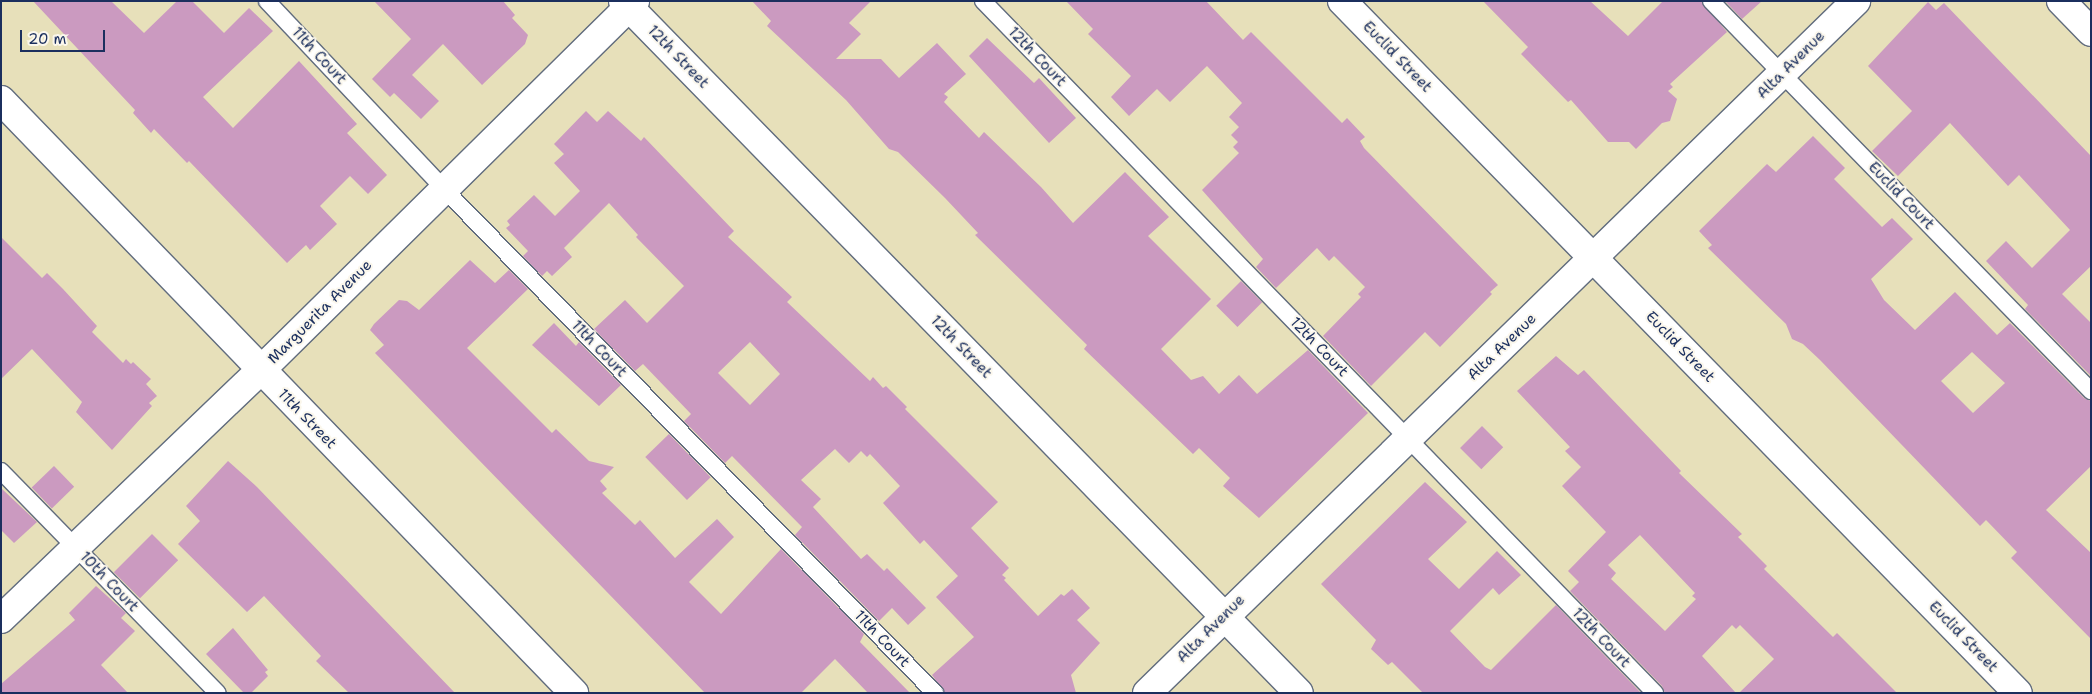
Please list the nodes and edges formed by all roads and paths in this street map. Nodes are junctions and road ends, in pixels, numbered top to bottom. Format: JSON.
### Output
{"nodes":[{"id":1,"x":267,"y":1,"type":"edge"},
{"id":2,"x":983,"y":1,"type":"edge"},
{"id":3,"x":1342,"y":1,"type":"edge"},
{"id":4,"x":1711,"y":1,"type":"edge"},
{"id":5,"x":1856,"y":1,"type":"edge"},
{"id":6,"x":2061,"y":1,"type":"edge"},
{"id":7,"x":629,"y":3,"type":"edge"},
{"id":8,"x":2091,"y":32,"type":"edge"},
{"id":9,"x":1782,"y":74,"type":"junction"},
{"id":10,"x":1,"y":100,"type":"edge"},
{"id":11,"x":444,"y":189,"type":"junction"},
{"id":12,"x":1593,"y":259,"type":"junction"},
{"id":13,"x":260,"y":371,"type":"junction"},
{"id":14,"x":2091,"y":390,"type":"edge"},
{"id":15,"x":1408,"y":439,"type":"junction"},
{"id":16,"x":1,"y":471,"type":"edge"},
{"id":17,"x":76,"y":548,"type":"junction"},
{"id":18,"x":1224,"y":616,"type":"junction"},
{"id":19,"x":1,"y":619,"type":"edge"},
{"id":20,"x":218,"y":693,"type":"edge"},
{"id":21,"x":574,"y":693,"type":"edge"},
{"id":22,"x":935,"y":693,"type":"edge"},
{"id":23,"x":1147,"y":693,"type":"edge"},
{"id":24,"x":1299,"y":693,"type":"edge"},
{"id":25,"x":1655,"y":693,"type":"edge"},
{"id":26,"x":2018,"y":693,"type":"edge"}],
"edges":[{"from":1,"to":11,"type":"lane","name":"11th Court"},
{"from":2,"to":15,"type":"lane","name":"12th Court"},
{"from":3,"to":12,"type":"street","name":"Euclid Street"},
{"from":4,"to":9,"type":"lane","name":"Euclid Court"},
{"from":5,"to":9,"type":"street","name":"Alta Avenue"},
{"from":6,"to":8,"type":"street"},
{"from":7,"to":11,"type":"street","name":"Marguerita Avenue"},
{"from":7,"to":18,"type":"street","name":"12th Street"},
{"from":9,"to":12,"type":"street","name":"Alta Avenue"},
{"from":9,"to":14,"type":"lane","name":"Euclid Court"},
{"from":10,"to":13,"type":"street","name":"11th Street"},
{"from":11,"to":13,"type":"street","name":"Marguerita Avenue"},
{"from":11,"to":22,"type":"lane","name":"11th Court"},
{"from":12,"to":15,"type":"street","name":"Alta Avenue"},
{"from":12,"to":26,"type":"street","name":"Euclid Street"},
{"from":13,"to":17,"type":"street","name":"Marguerita Avenue"},
{"from":13,"to":21,"type":"street","name":"11th Street"},
{"from":15,"to":18,"type":"street","name":"Alta Avenue"},
{"from":15,"to":25,"type":"lane","name":"12th Court"},
{"from":16,"to":17,"type":"lane","name":"10th Court"},
{"from":17,"to":19,"type":"street","name":"Marguerita Avenue"},
{"from":17,"to":20,"type":"lane","name":"10th Court"},
{"from":18,"to":23,"type":"street","name":"Alta Avenue"},
{"from":18,"to":24,"type":"street","name":"12th Street"}]}
